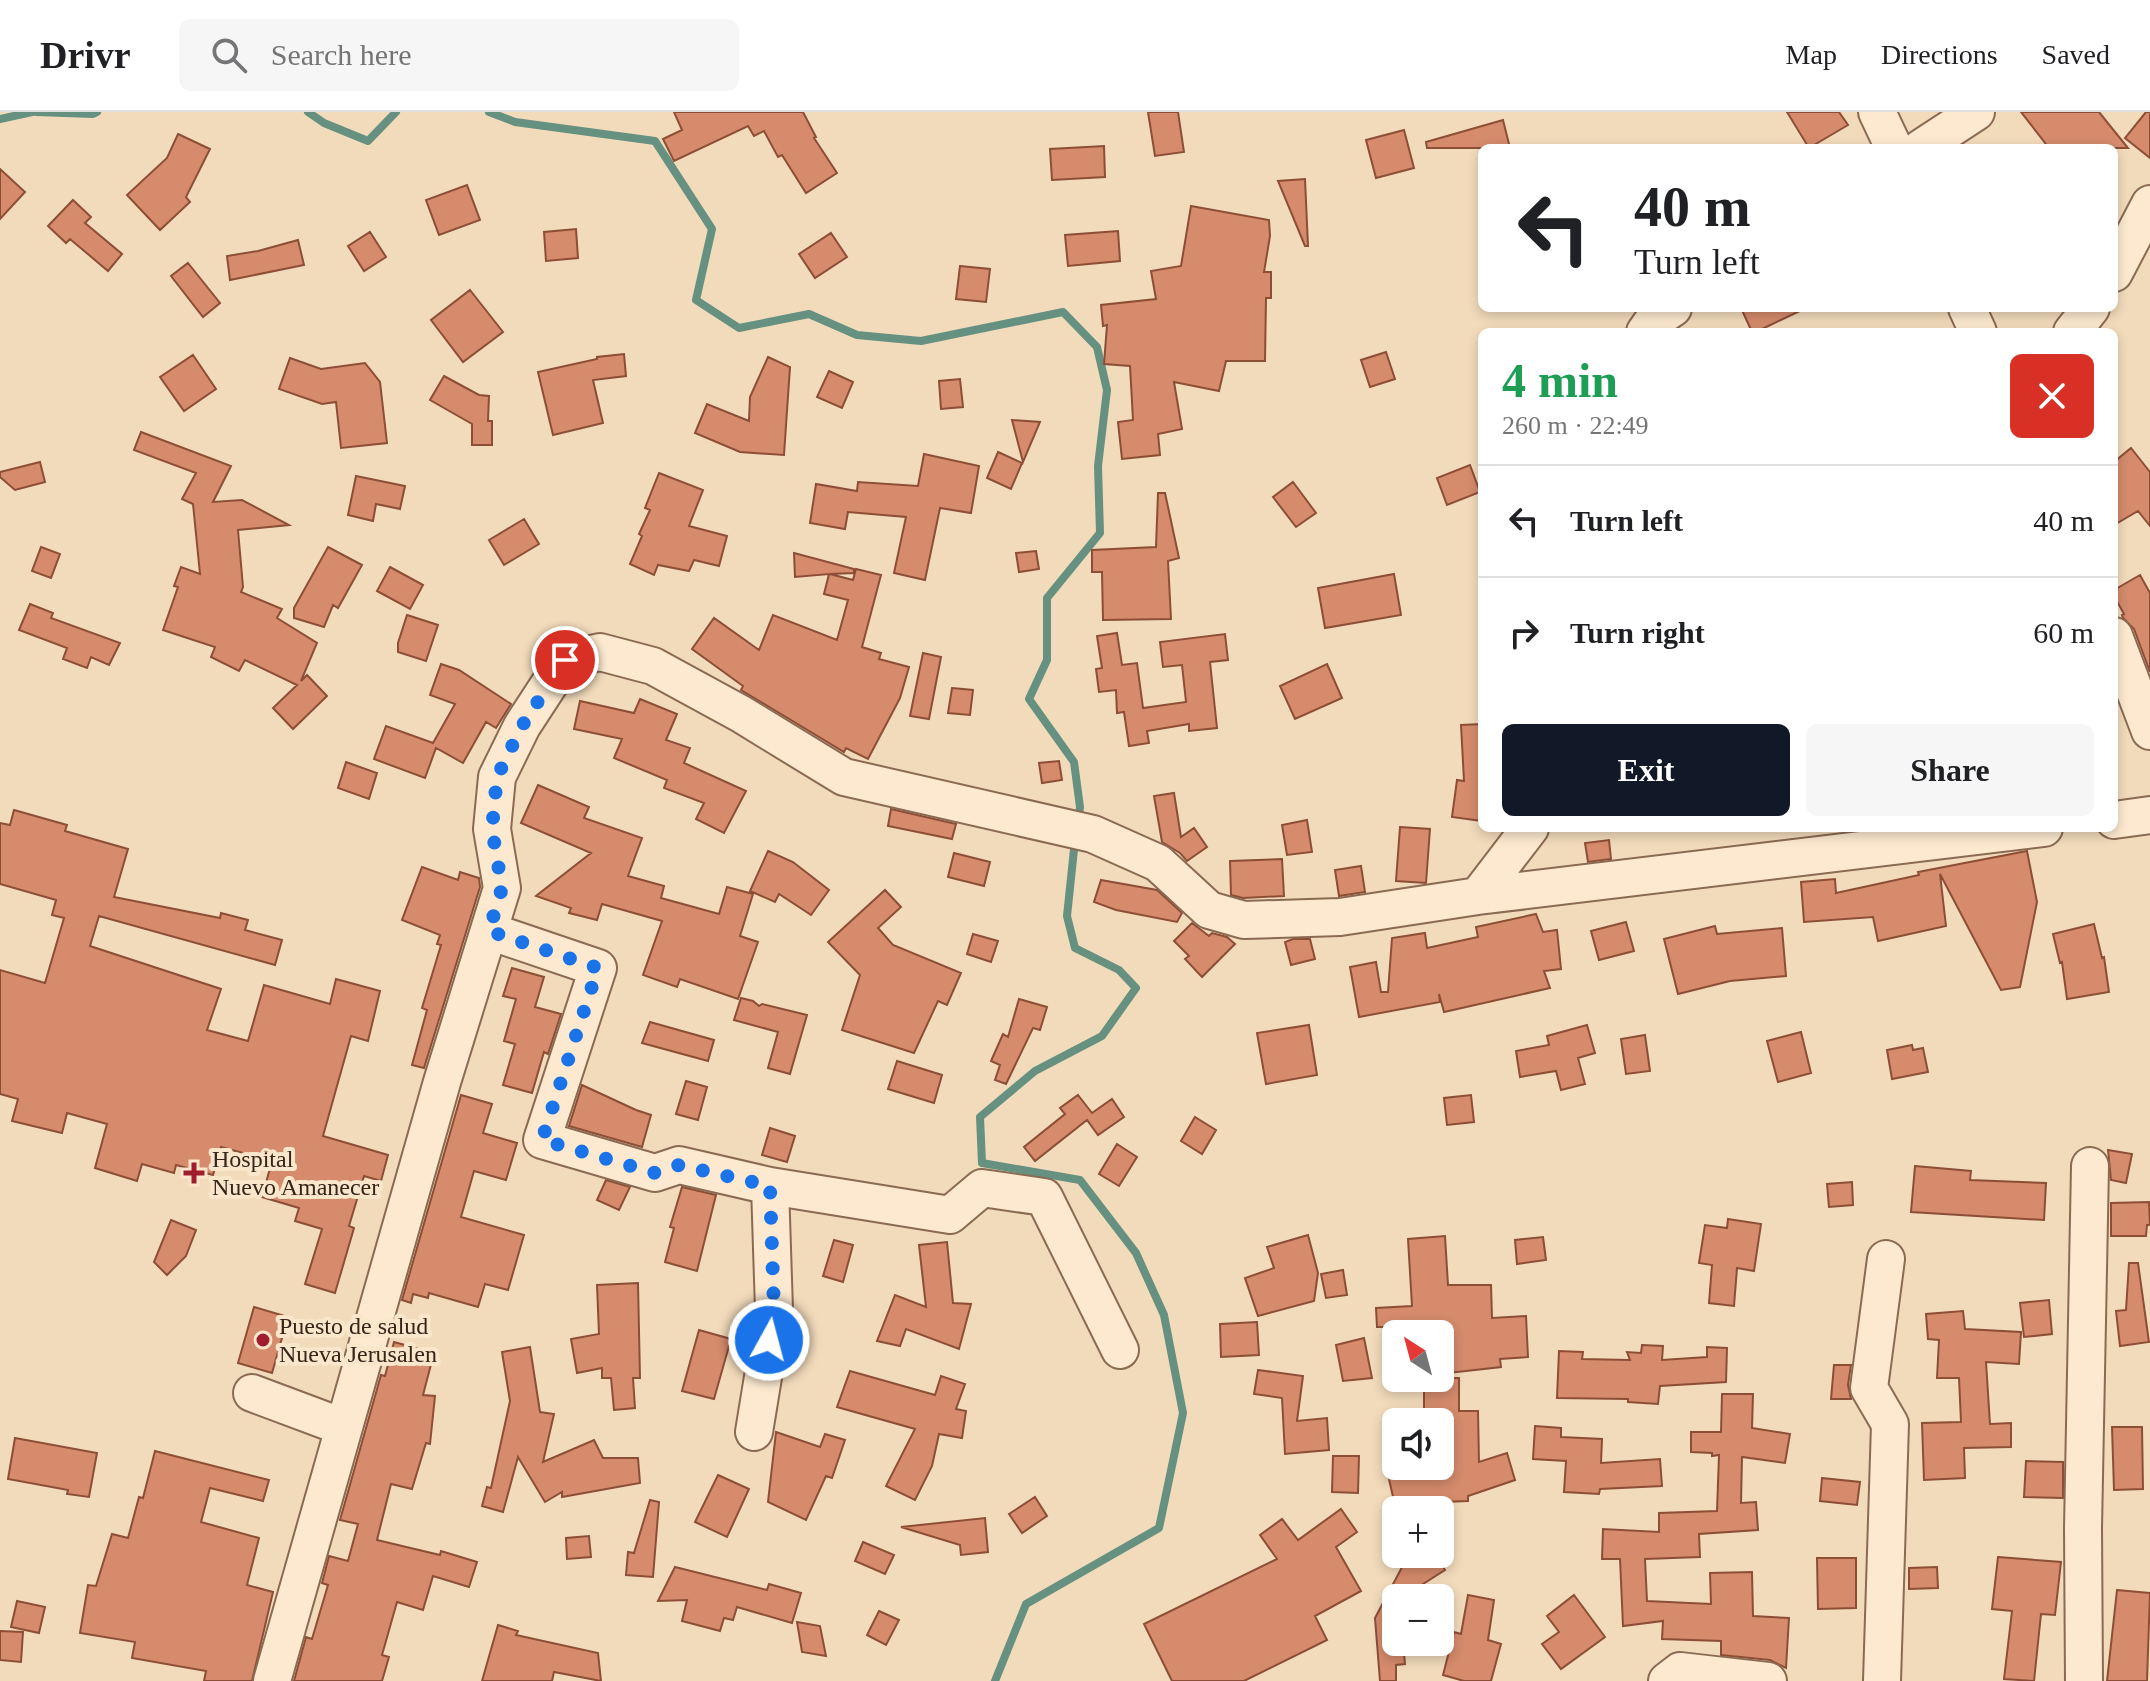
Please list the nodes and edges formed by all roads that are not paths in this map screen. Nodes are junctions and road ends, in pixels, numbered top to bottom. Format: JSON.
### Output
{"nodes":[{"id":1,"x":1877,"y":112,"type":"edge"},
{"id":2,"x":1976,"y":112,"type":"edge"},
{"id":3,"x":1892,"y":144,"type":"edge"},
{"id":4,"x":1927,"y":144,"type":"edge"},
{"id":5,"x":2150,"y":204,"type":"edge"},
{"id":6,"x":2118,"y":265,"type":"edge"},
{"id":7,"x":1667,"y":312,"type":"edge"},
{"id":8,"x":2088,"y":312,"type":"edge"},
{"id":9,"x":1648,"y":328,"type":"edge"},
{"id":10,"x":2075,"y":328,"type":"edge"},
{"id":11,"x":2118,"y":647,"type":"edge"},
{"id":12,"x":2150,"y":731,"type":"edge"},
{"id":13,"x":2150,"y":815,"type":"edge"},
{"id":14,"x":2118,"y":819,"type":"edge"},
{"id":15,"x":1527,"y":832,"type":"edge"},
{"id":16,"x":2011,"y":832,"type":"edge"},
{"id":17,"x":1478,"y":896,"type":"junction"},
{"id":18,"x":489,"y":931,"type":"junction"},
{"id":19,"x":2090,"y":1166,"type":"dead end"},
{"id":20,"x":770,"y":1186,"type":"junction"},
{"id":21,"x":1886,"y":1259,"type":"dead end"},
{"id":22,"x":1120,"y":1350,"type":"dead end"},
{"id":23,"x":252,"y":1393,"type":"dead end"},
{"id":24,"x":343,"y":1427,"type":"junction"},
{"id":25,"x":754,"y":1432,"type":"dead end"},
{"id":26,"x":272,"y":1681,"type":"edge"},
{"id":27,"x":1667,"y":1681,"type":"edge"},
{"id":28,"x":1768,"y":1681,"type":"edge"},
{"id":29,"x":1882,"y":1681,"type":"edge"},
{"id":30,"x":2084,"y":1681,"type":"edge"}],
"edges":[{"from":1,"to":3,"type":"street"},
{"from":2,"to":4,"type":"street"},
{"from":5,"to":6,"type":"street"},
{"from":7,"to":9,"type":"street"},
{"from":8,"to":10,"type":"street"},
{"from":11,"to":12,"type":"street"},
{"from":13,"to":14,"type":"street"},
{"from":15,"to":17,"type":"street"},
{"from":16,"to":17,"type":"street"},
{"from":17,"to":18,"type":"street"},
{"from":18,"to":20,"type":"street"},
{"from":18,"to":24,"type":"street"},
{"from":19,"to":30,"type":"street"},
{"from":20,"to":22,"type":"street"},
{"from":20,"to":25,"type":"street"},
{"from":21,"to":29,"type":"street"},
{"from":23,"to":24,"type":"street"},
{"from":24,"to":26,"type":"street"},
{"from":27,"to":28,"type":"street"}]}
